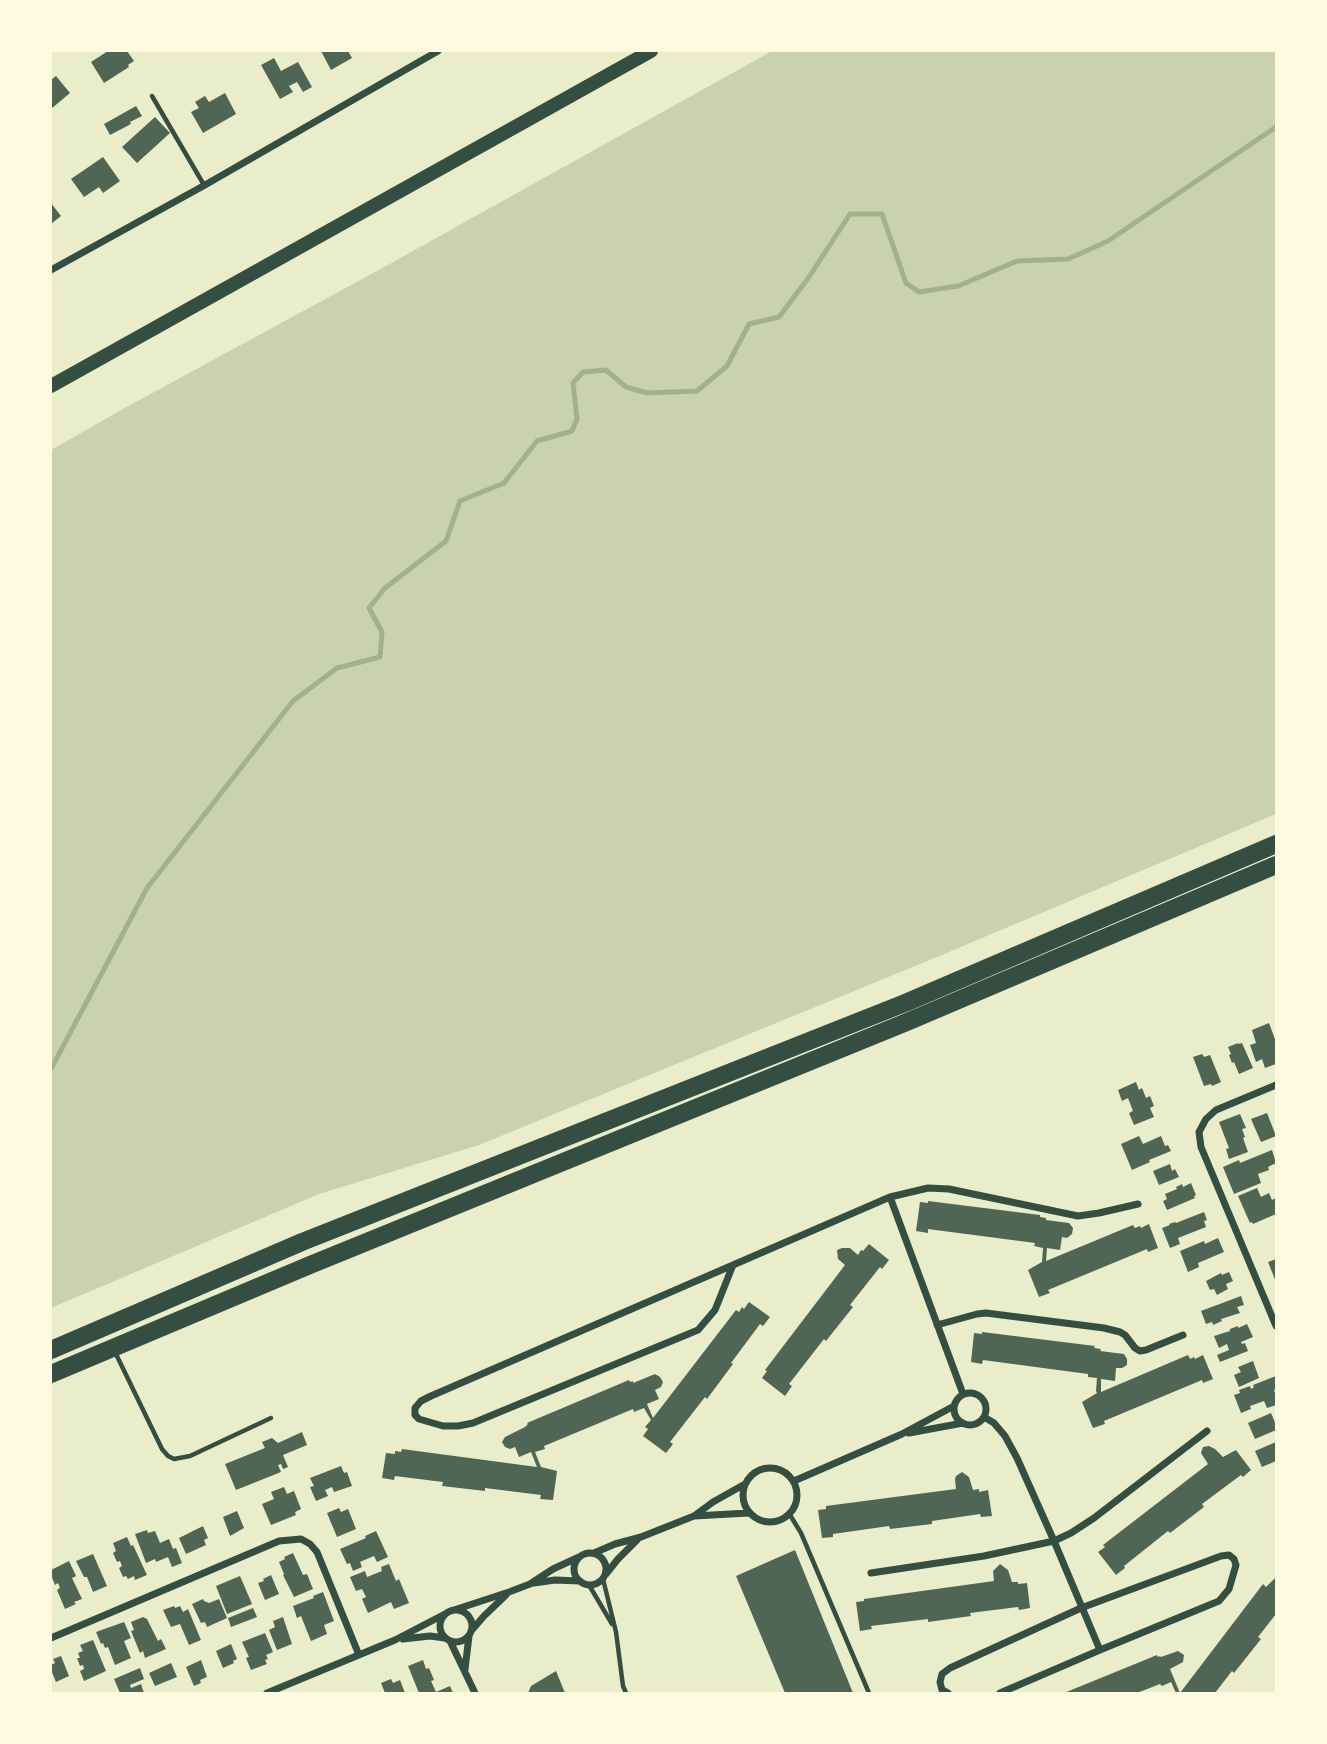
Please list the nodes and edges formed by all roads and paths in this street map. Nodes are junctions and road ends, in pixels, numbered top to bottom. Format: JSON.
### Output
{"nodes":[{"id":1,"x":438,"y":51,"type":"edge"},
{"id":2,"x":651,"y":51,"type":"edge"},
{"id":3,"x":152,"y":96,"type":"dead end"},
{"id":4,"x":205,"y":185,"type":"junction"},
{"id":5,"x":51,"y":270,"type":"edge"},
{"id":6,"x":51,"y":386,"type":"edge"},
{"id":7,"x":1276,"y":844,"type":"edge"},
{"id":8,"x":1276,"y":865,"type":"edge"},
{"id":9,"x":1276,"y":1084,"type":"edge"},
{"id":10,"x":890,"y":1197,"type":"junction"},
{"id":11,"x":1138,"y":1204,"type":"dead end"},
{"id":12,"x":733,"y":1265,"type":"junction"},
{"id":13,"x":937,"y":1325,"type":"junction"},
{"id":14,"x":1276,"y":1325,"type":"edge"},
{"id":15,"x":1183,"y":1335,"type":"dead end"},
{"id":16,"x":113,"y":1348,"type":"junction"},
{"id":17,"x":51,"y":1350,"type":"edge"},
{"id":18,"x":51,"y":1374,"type":"edge"},
{"id":19,"x":963,"y":1394,"type":"junction"},
{"id":20,"x":954,"y":1406,"type":"junction"},
{"id":21,"x":984,"y":1417,"type":"junction"},
{"id":22,"x":271,"y":1418,"type":"dead end"},
{"id":23,"x":963,"y":1423,"type":"junction"},
{"id":24,"x":1207,"y":1431,"type":"dead end"},
{"id":25,"x":902,"y":1434,"type":"junction"},
{"id":26,"x":794,"y":1481,"type":"junction"},
{"id":27,"x":745,"y":1483,"type":"junction"},
{"id":28,"x":749,"y":1513,"type":"junction"},
{"id":29,"x":790,"y":1515,"type":"junction"},
{"id":30,"x":694,"y":1516,"type":"junction"},
{"id":31,"x":640,"y":1537,"type":"junction"},
{"id":32,"x":1054,"y":1541,"type":"junction"},
{"id":33,"x":594,"y":1553,"type":"junction"},
{"id":34,"x":579,"y":1557,"type":"junction"},
{"id":35,"x":871,"y":1573,"type":"dead end"},
{"id":36,"x":604,"y":1576,"type":"junction"},
{"id":37,"x":580,"y":1581,"type":"junction"},
{"id":38,"x":530,"y":1584,"type":"junction"},
{"id":39,"x":589,"y":1585,"type":"junction"},
{"id":40,"x":509,"y":1592,"type":"junction"},
{"id":41,"x":1081,"y":1608,"type":"junction"},
{"id":42,"x":454,"y":1610,"type":"junction"},
{"id":43,"x":445,"y":1614,"type":"junction"},
{"id":44,"x":615,"y":1627,"type":"junction"},
{"id":45,"x":470,"y":1633,"type":"junction"},
{"id":46,"x":51,"y":1638,"type":"edge"},
{"id":47,"x":447,"y":1639,"type":"junction"},
{"id":48,"x":395,"y":1640,"type":"junction"},
{"id":49,"x":1100,"y":1650,"type":"junction"},
{"id":50,"x":359,"y":1656,"type":"junction"},
{"id":51,"x":465,"y":1670,"type":"junction"},
{"id":52,"x":267,"y":1693,"type":"edge"},
{"id":53,"x":475,"y":1693,"type":"edge"},
{"id":54,"x":626,"y":1693,"type":"edge"},
{"id":55,"x":869,"y":1693,"type":"edge"},
{"id":56,"x":948,"y":1693,"type":"edge"},
{"id":57,"x":1000,"y":1693,"type":"edge"}],
"edges":[{"from":1,"to":4,"type":"street"},
{"from":2,"to":6,"type":"main road"},
{"from":3,"to":4,"type":"lane"},
{"from":4,"to":5,"type":"street"},
{"from":7,"to":17,"type":"highway"},
{"from":8,"to":16,"type":"highway"},
{"from":9,"to":14,"type":"street"},
{"from":10,"to":11,"type":"street"},
{"from":10,"to":12,"type":"street"},
{"from":10,"to":13,"type":"street"},
{"from":12,"to":12,"type":"street"},
{"from":13,"to":15,"type":"street"},
{"from":13,"to":19,"type":"street"},
{"from":16,"to":18,"type":"highway"},
{"from":16,"to":22,"type":"lane"},
{"from":19,"to":20,"type":"street"},
{"from":19,"to":21,"type":"street"},
{"from":20,"to":23,"type":"street"},
{"from":20,"to":25,"type":"street"},
{"from":21,"to":23,"type":"street"},
{"from":21,"to":32,"type":"street"},
{"from":23,"to":25,"type":"street"},
{"from":24,"to":32,"type":"street"},
{"from":25,"to":26,"type":"street"},
{"from":26,"to":27,"type":"street"},
{"from":26,"to":29,"type":"street"},
{"from":27,"to":28,"type":"street"},
{"from":27,"to":30,"type":"street"},
{"from":28,"to":29,"type":"street"},
{"from":28,"to":30,"type":"street"},
{"from":29,"to":55,"type":"lane"},
{"from":30,"to":31,"type":"street"},
{"from":31,"to":33,"type":"street"},
{"from":31,"to":36,"type":"street"},
{"from":32,"to":35,"type":"street"},
{"from":32,"to":41,"type":"street"},
{"from":33,"to":34,"type":"street"},
{"from":33,"to":36,"type":"street"},
{"from":34,"to":37,"type":"street"},
{"from":34,"to":38,"type":"street"},
{"from":36,"to":39,"type":"street"},
{"from":36,"to":44,"type":"lane"},
{"from":37,"to":38,"type":"street"},
{"from":37,"to":39,"type":"street"},
{"from":38,"to":40,"type":"street"},
{"from":39,"to":44,"type":"lane"},
{"from":40,"to":42,"type":"street"},
{"from":40,"to":45,"type":"street"},
{"from":41,"to":49,"type":"street"},
{"from":41,"to":49,"type":"street"},
{"from":41,"to":56,"type":"street"},
{"from":42,"to":43,"type":"street"},
{"from":42,"to":45,"type":"street"},
{"from":43,"to":47,"type":"street"},
{"from":43,"to":48,"type":"street"},
{"from":44,"to":54,"type":"lane"},
{"from":45,"to":47,"type":"street"},
{"from":45,"to":51,"type":"street"},
{"from":46,"to":50,"type":"street"},
{"from":47,"to":48,"type":"street"},
{"from":47,"to":51,"type":"street"},
{"from":48,"to":50,"type":"street"},
{"from":49,"to":57,"type":"street"},
{"from":50,"to":52,"type":"street"},
{"from":51,"to":53,"type":"street"}]}
